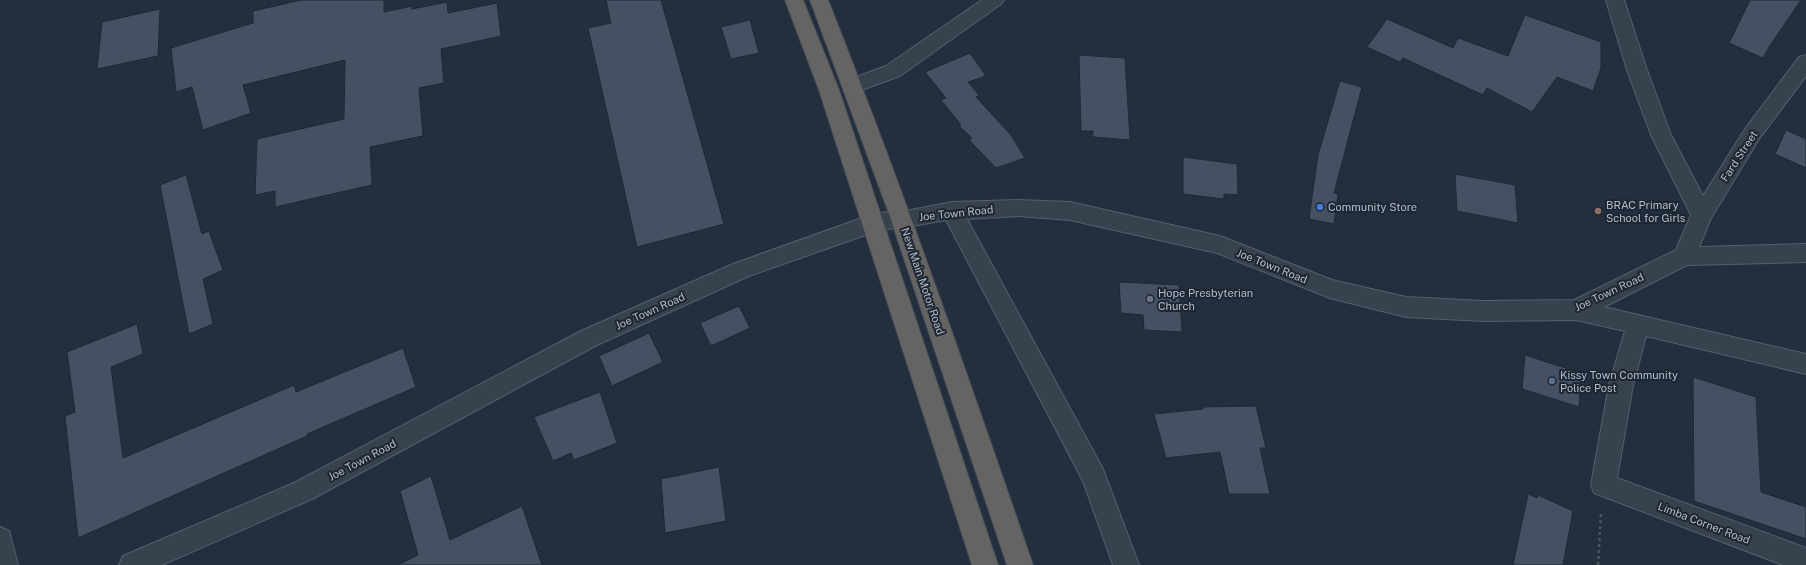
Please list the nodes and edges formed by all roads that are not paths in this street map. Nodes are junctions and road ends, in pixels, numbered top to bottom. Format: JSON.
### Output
{"nodes":[{"id":1,"x":794,"y":0,"type":"edge"},
{"id":2,"x":819,"y":0,"type":"edge"},
{"id":3,"x":995,"y":0,"type":"edge"},
{"id":4,"x":1615,"y":0,"type":"edge"},
{"id":5,"x":1806,"y":62,"type":"edge"},
{"id":6,"x":853,"y":86,"type":"junction"},
{"id":7,"x":952,"y":211,"type":"junction"},
{"id":8,"x":1702,"y":215,"type":"junction"},
{"id":9,"x":902,"y":219,"type":"junction"},
{"id":10,"x":873,"y":223,"type":"junction"},
{"id":11,"x":1806,"y":253,"type":"edge"},
{"id":12,"x":1684,"y":256,"type":"junction"},
{"id":13,"x":1576,"y":310,"type":"junction"},
{"id":14,"x":1638,"y":325,"type":"junction"},
{"id":15,"x":1806,"y":364,"type":"edge"},
{"id":16,"x":0,"y":540,"type":"edge"},
{"id":17,"x":1806,"y":562,"type":"edge"},
{"id":18,"x":5,"y":565,"type":"edge"},
{"id":19,"x":132,"y":565,"type":"edge"},
{"id":20,"x":984,"y":565,"type":"edge"},
{"id":21,"x":1020,"y":565,"type":"edge"},
{"id":22,"x":1126,"y":565,"type":"edge"}],
"edges":[{"from":1,"to":10,"type":"highway"},
{"from":2,"to":6,"type":"highway","name":"New Main Motor Road"},
{"from":3,"to":6,"type":"street"},
{"from":4,"to":8,"type":"street"},
{"from":5,"to":8,"type":"street","name":"Fard Street"},
{"from":6,"to":9,"type":"highway","name":"New Main Motor Road"},
{"from":7,"to":9,"type":"street","name":"Joe Town Road"},
{"from":7,"to":13,"type":"street","name":"Joe Town Road"},
{"from":7,"to":22,"type":"street"},
{"from":8,"to":12,"type":"street","name":"Fard Street"},
{"from":9,"to":10,"type":"street","name":"Joe Town Road"},
{"from":9,"to":21,"type":"highway","name":"New Main Motor Road"},
{"from":10,"to":19,"type":"street","name":"Joe Town Road"},
{"from":10,"to":20,"type":"highway"},
{"from":11,"to":12,"type":"street","name":"Joe Town Road"},
{"from":12,"to":13,"type":"street","name":"Joe Town Road"},
{"from":13,"to":14,"type":"street"},
{"from":14,"to":15,"type":"street"},
{"from":14,"to":17,"type":"street","name":"Limba Corner Road"},
{"from":16,"to":18,"type":"street"}]}
